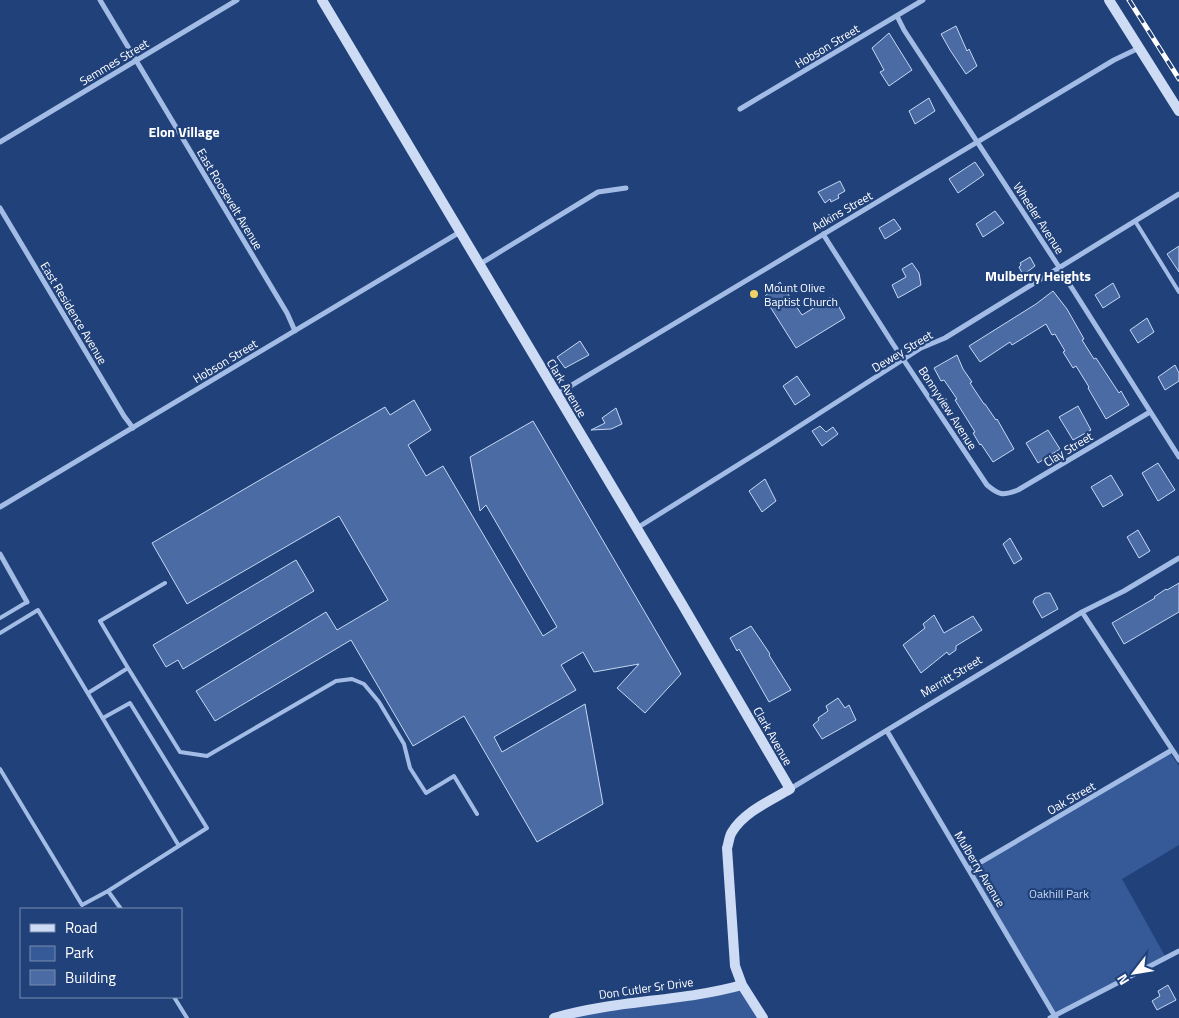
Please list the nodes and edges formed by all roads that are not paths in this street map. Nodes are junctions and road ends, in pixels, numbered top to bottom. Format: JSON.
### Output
{"nodes":[{"id":1,"x":100,"y":0,"type":"edge"},
{"id":2,"x":237,"y":0,"type":"edge"},
{"id":3,"x":322,"y":0,"type":"edge"},
{"id":4,"x":923,"y":0,"type":"edge"},
{"id":5,"x":1109,"y":0,"type":"edge"},
{"id":6,"x":897,"y":16,"type":"junction"},
{"id":7,"x":1139,"y":48,"type":"junction"},
{"id":8,"x":136,"y":61,"type":"junction"},
{"id":9,"x":740,"y":110,"type":"dead end"},
{"id":10,"x":1179,"y":111,"type":"edge"},
{"id":11,"x":0,"y":142,"type":"edge"},
{"id":12,"x":978,"y":142,"type":"junction"},
{"id":13,"x":626,"y":188,"type":"dead end"},
{"id":14,"x":1179,"y":194,"type":"edge"},
{"id":15,"x":0,"y":208,"type":"edge"},
{"id":16,"x":1135,"y":221,"type":"junction"},
{"id":17,"x":460,"y":232,"type":"junction"},
{"id":18,"x":823,"y":234,"type":"junction"},
{"id":19,"x":479,"y":265,"type":"junction"},
{"id":20,"x":1060,"y":267,"type":"junction"},
{"id":21,"x":1179,"y":292,"type":"edge"},
{"id":22,"x":296,"y":331,"type":"junction"},
{"id":23,"x":904,"y":359,"type":"junction"},
{"id":24,"x":557,"y":394,"type":"junction"},
{"id":25,"x":1150,"y":412,"type":"junction"},
{"id":26,"x":132,"y":428,"type":"junction"},
{"id":27,"x":1179,"y":456,"type":"edge"},
{"id":28,"x":994,"y":491,"type":"joint"},
{"id":29,"x":0,"y":507,"type":"edge"},
{"id":30,"x":636,"y":528,"type":"junction"},
{"id":31,"x":0,"y":554,"type":"edge"},
{"id":32,"x":1179,"y":558,"type":"edge"},
{"id":33,"x":165,"y":583,"type":"dead end"},
{"id":34,"x":27,"y":602,"type":"joint"},
{"id":35,"x":1082,"y":612,"type":"junction"},
{"id":36,"x":0,"y":618,"type":"edge"},
{"id":37,"x":0,"y":633,"type":"edge"},
{"id":38,"x":128,"y":668,"type":"junction"},
{"id":39,"x":88,"y":693,"type":"junction"},
{"id":40,"x":103,"y":718,"type":"junction"},
{"id":41,"x":887,"y":731,"type":"junction"},
{"id":42,"x":1172,"y":750,"type":"junction"},
{"id":43,"x":1179,"y":760,"type":"edge"},
{"id":44,"x":0,"y":769,"type":"edge"},
{"id":45,"x":790,"y":789,"type":"junction"},
{"id":46,"x":477,"y":814,"type":"dead end"},
{"id":47,"x":179,"y":846,"type":"junction"},
{"id":48,"x":969,"y":869,"type":"junction"},
{"id":49,"x":108,"y":891,"type":"junction"},
{"id":50,"x":120,"y":908,"type":"edge"},
{"id":51,"x":1179,"y":951,"type":"edge"},
{"id":52,"x":742,"y":985,"type":"junction"},
{"id":53,"x":175,"y":998,"type":"edge"},
{"id":54,"x":1054,"y":1017,"type":"edge"},
{"id":55,"x":187,"y":1018,"type":"edge"},
{"id":56,"x":554,"y":1018,"type":"edge"},
{"id":57,"x":763,"y":1018,"type":"edge"}],
"edges":[{"from":1,"to":8,"type":"street","name":"East Roosevelt Avenue"},
{"from":2,"to":8,"type":"street","name":"Semmes Street"},
{"from":3,"to":17,"type":"street","name":"Clark Avenue"},
{"from":4,"to":6,"type":"street","name":"Hobson Street"},
{"from":5,"to":7,"type":"street"},
{"from":6,"to":9,"type":"street","name":"Hobson Street"},
{"from":6,"to":12,"type":"street","name":"Wheeler Avenue"},
{"from":7,"to":10,"type":"street"},
{"from":7,"to":12,"type":"street","name":"Adkins Street"},
{"from":8,"to":11,"type":"street","name":"Semmes Street"},
{"from":8,"to":22,"type":"street","name":"East Roosevelt Avenue"},
{"from":12,"to":18,"type":"street","name":"Adkins Street"},
{"from":12,"to":20,"type":"street","name":"Wheeler Avenue"},
{"from":13,"to":19,"type":"street"},
{"from":14,"to":16,"type":"street","name":"Dewey Street"},
{"from":15,"to":26,"type":"street","name":"East Residence Avenue"},
{"from":16,"to":20,"type":"street","name":"Dewey Street"},
{"from":16,"to":21,"type":"lane"},
{"from":17,"to":19,"type":"street","name":"Clark Avenue"},
{"from":17,"to":22,"type":"street","name":"Hobson Street"},
{"from":18,"to":23,"type":"street","name":"Bonnyview Avenue"},
{"from":18,"to":24,"type":"street","name":"Adkins Street"},
{"from":19,"to":24,"type":"street","name":"Clark Avenue"},
{"from":20,"to":23,"type":"street","name":"Dewey Street"},
{"from":20,"to":25,"type":"street","name":"Wheeler Avenue"},
{"from":22,"to":26,"type":"street","name":"Hobson Street"},
{"from":23,"to":28,"type":"street","name":"Bonnyview Avenue"},
{"from":23,"to":30,"type":"street","name":"Dewey Street"},
{"from":24,"to":30,"type":"street","name":"Clark Avenue"},
{"from":25,"to":27,"type":"street","name":"Wheeler Avenue"},
{"from":25,"to":28,"type":"street","name":"Clay Street"},
{"from":26,"to":29,"type":"street","name":"Hobson Street"},
{"from":30,"to":45,"type":"street","name":"Clark Avenue"},
{"from":31,"to":34,"type":"street"},
{"from":32,"to":35,"type":"street","name":"Merritt Street"},
{"from":33,"to":38,"type":"lane"},
{"from":34,"to":36,"type":"lane"},
{"from":35,"to":41,"type":"street","name":"Merritt Street"},
{"from":35,"to":42,"type":"street"},
{"from":37,"to":39,"type":"lane"},
{"from":38,"to":39,"type":"lane"},
{"from":38,"to":46,"type":"lane"},
{"from":39,"to":40,"type":"lane"},
{"from":40,"to":47,"type":"lane"},
{"from":40,"to":47,"type":"lane"},
{"from":41,"to":45,"type":"street","name":"Merritt Street"},
{"from":41,"to":48,"type":"street","name":"Mulberry Avenue"},
{"from":42,"to":43,"type":"street"},
{"from":42,"to":48,"type":"street","name":"Oak Street"},
{"from":44,"to":49,"type":"lane"},
{"from":45,"to":52,"type":"street","name":"Merritt Street"},
{"from":47,"to":49,"type":"lane"},
{"from":48,"to":54,"type":"street","name":"Mulberry Avenue"},
{"from":49,"to":50,"type":"lane"},
{"from":51,"to":54,"type":"street"},
{"from":52,"to":56,"type":"street","name":"Don Cutler Sr Drive"},
{"from":52,"to":57,"type":"street"},
{"from":53,"to":55,"type":"lane"}]}
